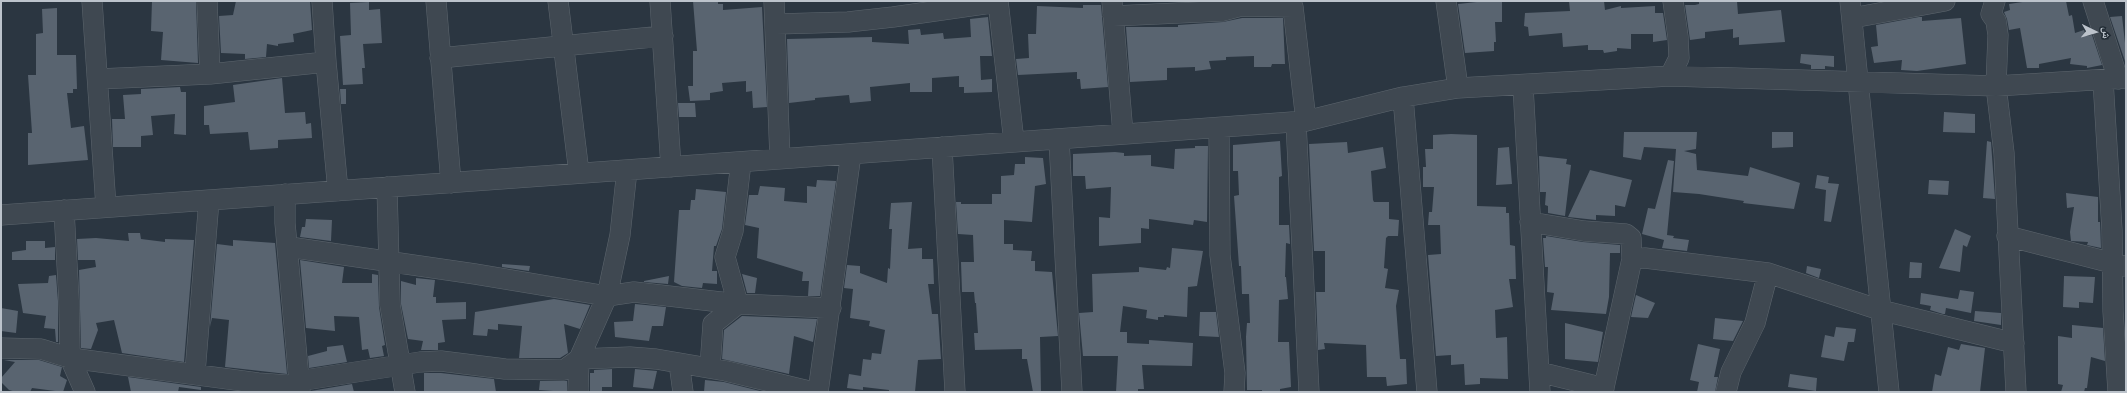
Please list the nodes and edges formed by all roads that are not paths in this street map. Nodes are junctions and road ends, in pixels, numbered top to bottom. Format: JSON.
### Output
{"nodes":[{"id":1,"x":92,"y":1,"type":"edge"},
{"id":2,"x":207,"y":1,"type":"edge"},
{"id":3,"x":322,"y":1,"type":"edge"},
{"id":4,"x":436,"y":1,"type":"edge"},
{"id":5,"x":558,"y":1,"type":"edge"},
{"id":6,"x":660,"y":1,"type":"edge"},
{"id":7,"x":774,"y":1,"type":"edge"},
{"id":8,"x":998,"y":1,"type":"edge"},
{"id":9,"x":1446,"y":1,"type":"edge"},
{"id":10,"x":1673,"y":1,"type":"edge"},
{"id":11,"x":1945,"y":1,"type":"edge"},
{"id":12,"x":1996,"y":1,"type":"edge"},
{"id":13,"x":2093,"y":1,"type":"edge"},
{"id":14,"x":1222,"y":6,"type":"edge"},
{"id":15,"x":892,"y":9,"type":"edge"},
{"id":16,"x":1113,"y":9,"type":"edge"},
{"id":17,"x":1851,"y":10,"type":"edge"},
{"id":18,"x":776,"y":24,"type":"junction"},
{"id":19,"x":663,"y":36,"type":"junction"},
{"id":20,"x":564,"y":45,"type":"junction"},
{"id":21,"x":440,"y":58,"type":"junction"},
{"id":22,"x":326,"y":62,"type":"junction"},
{"id":23,"x":210,"y":74,"type":"junction"},
{"id":24,"x":1670,"y":76,"type":"junction"},
{"id":25,"x":2116,"y":79,"type":"edge"},
{"id":26,"x":98,"y":80,"type":"junction"},
{"id":27,"x":1858,"y":82,"type":"junction"},
{"id":28,"x":1523,"y":86,"type":"junction"},
{"id":29,"x":1996,"y":86,"type":"junction"},
{"id":30,"x":1458,"y":88,"type":"junction"},
{"id":31,"x":1402,"y":97,"type":"junction"},
{"id":32,"x":1301,"y":122,"type":"junction"},
{"id":33,"x":1219,"y":128,"type":"junction"},
{"id":34,"x":1123,"y":134,"type":"junction"},
{"id":35,"x":1059,"y":139,"type":"junction"},
{"id":36,"x":1014,"y":142,"type":"junction"},
{"id":37,"x":942,"y":147,"type":"junction"},
{"id":38,"x":851,"y":154,"type":"junction"},
{"id":39,"x":780,"y":159,"type":"junction"},
{"id":40,"x":741,"y":162,"type":"junction"},
{"id":41,"x":671,"y":167,"type":"junction"},
{"id":42,"x":626,"y":170,"type":"junction"},
{"id":43,"x":579,"y":173,"type":"junction"},
{"id":44,"x":451,"y":182,"type":"junction"},
{"id":45,"x":387,"y":187,"type":"junction"},
{"id":46,"x":338,"y":190,"type":"junction"},
{"id":47,"x":285,"y":194,"type":"junction"},
{"id":48,"x":209,"y":200,"type":"junction"},
{"id":49,"x":106,"y":207,"type":"junction"},
{"id":50,"x":64,"y":210,"type":"junction"},
{"id":51,"x":1,"y":215,"type":"edge"},
{"id":52,"x":1530,"y":222,"type":"junction"},
{"id":53,"x":2008,"y":236,"type":"junction"},
{"id":54,"x":289,"y":247,"type":"junction"},
{"id":55,"x":1632,"y":259,"type":"junction"},
{"id":56,"x":390,"y":261,"type":"junction"},
{"id":57,"x":2119,"y":264,"type":"edge"},
{"id":58,"x":1768,"y":273,"type":"junction"},
{"id":59,"x":607,"y":296,"type":"junction"},
{"id":60,"x":738,"y":304,"type":"junction"},
{"id":61,"x":831,"y":308,"type":"junction"},
{"id":62,"x":1880,"y":310,"type":"junction"},
{"id":63,"x":2014,"y":343,"type":"junction"},
{"id":64,"x":1,"y":348,"type":"edge"},
{"id":65,"x":70,"y":358,"type":"junction"},
{"id":66,"x":579,"y":359,"type":"junction"},
{"id":67,"x":679,"y":363,"type":"junction"},
{"id":68,"x":401,"y":364,"type":"junction"},
{"id":69,"x":710,"y":368,"type":"junction"},
{"id":70,"x":1539,"y":372,"type":"junction"},
{"id":71,"x":195,"y":373,"type":"junction"},
{"id":72,"x":300,"y":389,"type":"edge"},
{"id":73,"x":1603,"y":390,"type":"edge"},
{"id":74,"x":85,"y":392,"type":"edge"},
{"id":75,"x":405,"y":392,"type":"edge"},
{"id":76,"x":578,"y":392,"type":"edge"},
{"id":77,"x":682,"y":392,"type":"edge"},
{"id":78,"x":814,"y":392,"type":"edge"},
{"id":79,"x":818,"y":392,"type":"edge"},
{"id":80,"x":955,"y":392,"type":"edge"},
{"id":81,"x":1072,"y":392,"type":"edge"},
{"id":82,"x":1234,"y":392,"type":"edge"},
{"id":83,"x":1309,"y":392,"type":"edge"},
{"id":84,"x":1427,"y":392,"type":"edge"},
{"id":85,"x":1540,"y":392,"type":"edge"},
{"id":86,"x":1726,"y":392,"type":"edge"},
{"id":87,"x":1889,"y":392,"type":"edge"},
{"id":88,"x":2016,"y":392,"type":"edge"},
{"id":89,"x":2118,"y":392,"type":"edge"}],
"edges":[{"from":1,"to":26,"type":"street"},
{"from":2,"to":23,"type":"street"},
{"from":3,"to":22,"type":"street"},
{"from":4,"to":21,"type":"street"},
{"from":5,"to":20,"type":"street"},
{"from":6,"to":19,"type":"street"},
{"from":7,"to":18,"type":"street"},
{"from":8,"to":15,"type":"street"},
{"from":8,"to":36,"type":"street"},
{"from":9,"to":30,"type":"street"},
{"from":10,"to":24,"type":"street"},
{"from":11,"to":17,"type":"street"},
{"from":12,"to":29,"type":"street"},
{"from":13,"to":25,"type":"street"},
{"from":14,"to":16,"type":"street"},
{"from":14,"to":32,"type":"street"},
{"from":15,"to":18,"type":"street"},
{"from":16,"to":34,"type":"street"},
{"from":17,"to":27,"type":"street"},
{"from":18,"to":39,"type":"street"},
{"from":19,"to":20,"type":"street"},
{"from":19,"to":41,"type":"street"},
{"from":20,"to":21,"type":"street"},
{"from":20,"to":43,"type":"street"},
{"from":21,"to":44,"type":"street"},
{"from":22,"to":23,"type":"street"},
{"from":22,"to":46,"type":"street"},
{"from":23,"to":26,"type":"street"},
{"from":24,"to":27,"type":"street"},
{"from":24,"to":28,"type":"street"},
{"from":25,"to":29,"type":"street"},
{"from":25,"to":57,"type":"street"},
{"from":26,"to":49,"type":"street"},
{"from":27,"to":29,"type":"street"},
{"from":27,"to":62,"type":"street"},
{"from":28,"to":30,"type":"street"},
{"from":28,"to":52,"type":"street"},
{"from":29,"to":53,"type":"street"},
{"from":30,"to":31,"type":"street"},
{"from":31,"to":32,"type":"street"},
{"from":31,"to":84,"type":"street"},
{"from":32,"to":33,"type":"street"},
{"from":32,"to":83,"type":"street"},
{"from":33,"to":34,"type":"street"},
{"from":33,"to":82,"type":"street"},
{"from":34,"to":35,"type":"street"},
{"from":35,"to":36,"type":"street"},
{"from":35,"to":81,"type":"street"},
{"from":36,"to":37,"type":"street"},
{"from":37,"to":38,"type":"street"},
{"from":37,"to":80,"type":"street"},
{"from":38,"to":39,"type":"street"},
{"from":38,"to":61,"type":"street"},
{"from":39,"to":40,"type":"street"},
{"from":40,"to":41,"type":"street"},
{"from":40,"to":60,"type":"street"},
{"from":41,"to":42,"type":"street"},
{"from":42,"to":43,"type":"street"},
{"from":42,"to":59,"type":"street"},
{"from":43,"to":44,"type":"street"},
{"from":44,"to":45,"type":"street"},
{"from":45,"to":46,"type":"street"},
{"from":45,"to":56,"type":"street"},
{"from":46,"to":47,"type":"street"},
{"from":47,"to":48,"type":"street"},
{"from":47,"to":54,"type":"street"},
{"from":48,"to":49,"type":"street"},
{"from":48,"to":71,"type":"street"},
{"from":49,"to":50,"type":"street"},
{"from":50,"to":51,"type":"street"},
{"from":50,"to":65,"type":"street"},
{"from":52,"to":55,"type":"street"},
{"from":52,"to":70,"type":"street"},
{"from":53,"to":57,"type":"street"},
{"from":53,"to":63,"type":"street"},
{"from":54,"to":56,"type":"street"},
{"from":54,"to":72,"type":"street"},
{"from":55,"to":58,"type":"street"},
{"from":55,"to":73,"type":"street"},
{"from":56,"to":59,"type":"street"},
{"from":56,"to":68,"type":"street"},
{"from":57,"to":89,"type":"street"},
{"from":58,"to":62,"type":"street"},
{"from":58,"to":86,"type":"street"},
{"from":59,"to":60,"type":"street"},
{"from":59,"to":66,"type":"street"},
{"from":60,"to":61,"type":"street"},
{"from":60,"to":69,"type":"street"},
{"from":61,"to":79,"type":"street"},
{"from":62,"to":63,"type":"street"},
{"from":62,"to":87,"type":"street"},
{"from":63,"to":88,"type":"street"},
{"from":64,"to":65,"type":"street"},
{"from":65,"to":71,"type":"street"},
{"from":65,"to":74,"type":"street"},
{"from":66,"to":67,"type":"street"},
{"from":66,"to":68,"type":"street"},
{"from":66,"to":76,"type":"street"},
{"from":67,"to":69,"type":"street"},
{"from":67,"to":77,"type":"street"},
{"from":68,"to":72,"type":"street"},
{"from":68,"to":75,"type":"street"},
{"from":69,"to":78,"type":"street"},
{"from":70,"to":73,"type":"street"},
{"from":70,"to":85,"type":"street"},
{"from":71,"to":72,"type":"street"}]}
